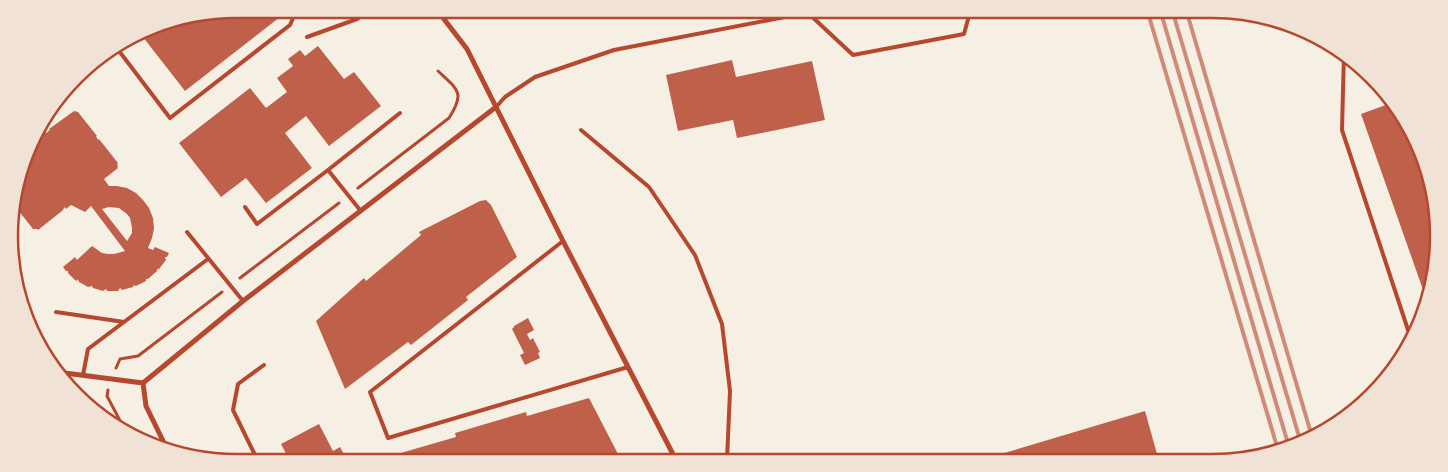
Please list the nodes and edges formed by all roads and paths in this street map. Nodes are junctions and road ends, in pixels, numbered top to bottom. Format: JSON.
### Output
{"nodes":[{"id":1,"x":294,"y":17,"type":"edge"},
{"id":2,"x":360,"y":17,"type":"edge"},
{"id":3,"x":442,"y":17,"type":"edge"},
{"id":4,"x":787,"y":17,"type":"edge"},
{"id":5,"x":812,"y":17,"type":"edge"},
{"id":6,"x":969,"y":17,"type":"edge"},
{"id":7,"x":307,"y":36,"type":"dead end"},
{"id":8,"x":119,"y":51,"type":"edge"},
{"id":9,"x":1344,"y":62,"type":"edge"},
{"id":10,"x":438,"y":71,"type":"dead end"},
{"id":11,"x":496,"y":107,"type":"junction"},
{"id":12,"x":400,"y":113,"type":"dead end"},
{"id":13,"x":581,"y":130,"type":"dead end"},
{"id":14,"x":328,"y":170,"type":"junction"},
{"id":15,"x":348,"y":195,"type":"junction"},
{"id":16,"x":245,"y":207,"type":"dead end"},
{"id":17,"x":360,"y":210,"type":"junction"},
{"id":18,"x":187,"y":232,"type":"dead end"},
{"id":19,"x":563,"y":242,"type":"junction"},
{"id":20,"x":208,"y":259,"type":"junction"},
{"id":21,"x":230,"y":286,"type":"junction"},
{"id":22,"x":242,"y":301,"type":"junction"},
{"id":23,"x":56,"y":312,"type":"dead end"},
{"id":24,"x":124,"y":322,"type":"junction"},
{"id":25,"x":1409,"y":332,"type":"edge"},
{"id":26,"x":264,"y":364,"type":"dead end"},
{"id":27,"x":628,"y":367,"type":"junction"},
{"id":28,"x":66,"y":373,"type":"edge"},
{"id":29,"x":83,"y":375,"type":"junction"},
{"id":30,"x":112,"y":379,"type":"junction"},
{"id":31,"x":143,"y":383,"type":"junction"},
{"id":32,"x":120,"y":421,"type":"edge"},
{"id":33,"x":164,"y":442,"type":"edge"},
{"id":34,"x":255,"y":454,"type":"edge"},
{"id":35,"x":673,"y":454,"type":"edge"},
{"id":36,"x":727,"y":454,"type":"edge"}],
"edges":[{"from":1,"to":8,"type":"lane"},
{"from":2,"to":7,"type":"lane"},
{"from":3,"to":11,"type":"street"},
{"from":4,"to":11,"type":"lane"},
{"from":5,"to":6,"type":"lane"},
{"from":9,"to":25,"type":"lane"},
{"from":10,"to":15,"type":"path"},
{"from":11,"to":17,"type":"street"},
{"from":11,"to":19,"type":"street"},
{"from":12,"to":14,"type":"lane"},
{"from":13,"to":36,"type":"lane"},
{"from":14,"to":15,"type":"lane"},
{"from":14,"to":16,"type":"lane"},
{"from":15,"to":17,"type":"lane"},
{"from":15,"to":21,"type":"path"},
{"from":17,"to":22,"type":"street"},
{"from":18,"to":20,"type":"lane"},
{"from":19,"to":27,"type":"street"},
{"from":19,"to":27,"type":"lane"},
{"from":20,"to":21,"type":"lane"},
{"from":20,"to":24,"type":"lane"},
{"from":21,"to":22,"type":"lane"},
{"from":21,"to":30,"type":"path"},
{"from":22,"to":31,"type":"street"},
{"from":23,"to":24,"type":"lane"},
{"from":24,"to":29,"type":"lane"},
{"from":26,"to":34,"type":"lane"},
{"from":27,"to":35,"type":"street"},
{"from":28,"to":29,"type":"street"},
{"from":29,"to":30,"type":"street"},
{"from":30,"to":31,"type":"street"},
{"from":30,"to":32,"type":"path"},
{"from":31,"to":33,"type":"street"}]}
